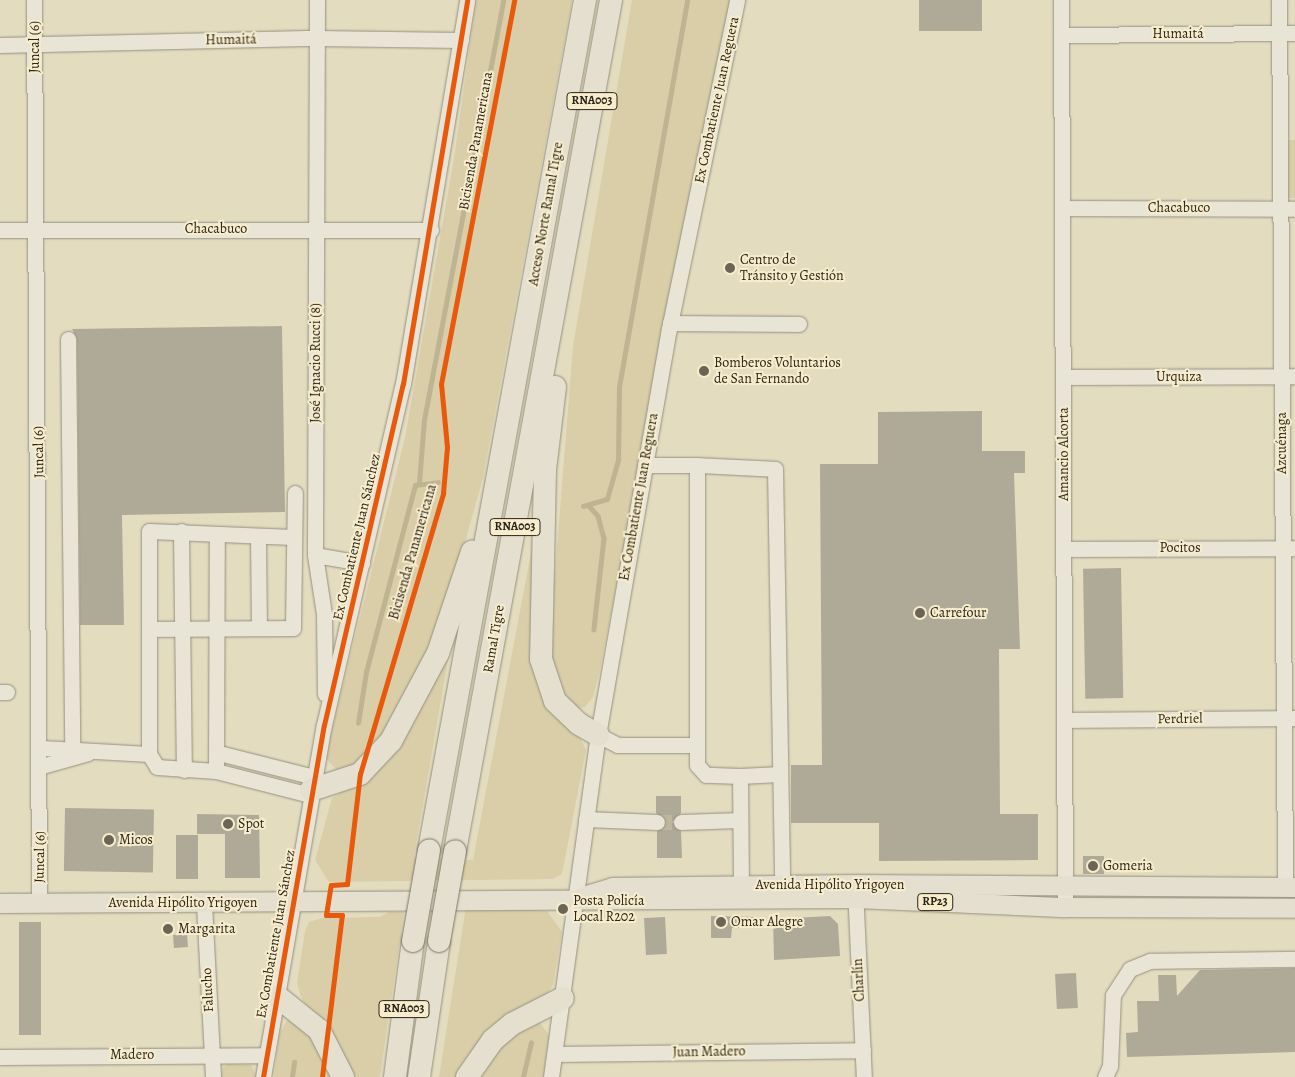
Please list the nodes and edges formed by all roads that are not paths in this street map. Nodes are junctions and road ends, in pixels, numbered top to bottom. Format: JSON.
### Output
{"nodes":[{"id":1,"x":34,"y":0,"type":"edge"},
{"id":2,"x":317,"y":0,"type":"edge"},
{"id":3,"x":467,"y":0,"type":"edge"},
{"id":4,"x":586,"y":0,"type":"edge"},
{"id":5,"x":610,"y":0,"type":"edge"},
{"id":6,"x":737,"y":0,"type":"edge"},
{"id":7,"x":1061,"y":0,"type":"edge"},
{"id":8,"x":1279,"y":0,"type":"edge"},
{"id":9,"x":1295,"y":33,"type":"edge"},
{"id":10,"x":1279,"y":34,"type":"junction"},
{"id":11,"x":1062,"y":35,"type":"junction"},
{"id":12,"x":317,"y":38,"type":"junction"},
{"id":13,"x":461,"y":40,"type":"junction"},
{"id":14,"x":35,"y":44,"type":"junction"},
{"id":15,"x":0,"y":45,"type":"edge"},
{"id":16,"x":574,"y":202,"type":"junction"},
{"id":17,"x":1062,"y":208,"type":"junction"},
{"id":18,"x":1288,"y":209,"type":"edge"},
{"id":19,"x":316,"y":228,"type":"junction"},
{"id":20,"x":0,"y":230,"type":"edge"},
{"id":21,"x":36,"y":230,"type":"junction"},
{"id":22,"x":431,"y":230,"type":"junction"},
{"id":23,"x":670,"y":323,"type":"junction"},
{"id":24,"x":799,"y":324,"type":"dead end"},
{"id":25,"x":68,"y":339,"type":"dead end"},
{"id":26,"x":1288,"y":376,"type":"edge"},
{"id":27,"x":1064,"y":377,"type":"junction"},
{"id":28,"x":507,"y":429,"type":"junction"},
{"id":29,"x":645,"y":465,"type":"junction"},
{"id":30,"x":696,"y":465,"type":"junction"},
{"id":31,"x":295,"y":493,"type":"dead end"},
{"id":32,"x":181,"y":531,"type":"junction"},
{"id":33,"x":216,"y":535,"type":"junction"},
{"id":34,"x":258,"y":536,"type":"junction"},
{"id":35,"x":292,"y":537,"type":"junction"},
{"id":36,"x":1289,"y":548,"type":"edge"},
{"id":37,"x":1065,"y":549,"type":"junction"},
{"id":38,"x":315,"y":555,"type":"junction"},
{"id":39,"x":362,"y":563,"type":"junction"},
{"id":40,"x":216,"y":628,"type":"junction"},
{"id":41,"x":259,"y":628,"type":"junction"},
{"id":42,"x":150,"y":629,"type":"junction"},
{"id":43,"x":182,"y":629,"type":"junction"},
{"id":44,"x":1289,"y":718,"type":"edge"},
{"id":45,"x":1066,"y":720,"type":"junction"},
{"id":46,"x":324,"y":726,"type":"junction"},
{"id":47,"x":598,"y":735,"type":"junction"},
{"id":48,"x":697,"y":745,"type":"junction"},
{"id":49,"x":42,"y":748,"type":"junction"},
{"id":50,"x":72,"y":749,"type":"junction"},
{"id":51,"x":90,"y":753,"type":"junction"},
{"id":52,"x":149,"y":754,"type":"junction"},
{"id":53,"x":219,"y":754,"type":"junction"},
{"id":54,"x":42,"y":766,"type":"junction"},
{"id":55,"x":184,"y":770,"type":"junction"},
{"id":56,"x":216,"y":771,"type":"junction"},
{"id":57,"x":780,"y":774,"type":"junction"},
{"id":58,"x":740,"y":776,"type":"junction"},
{"id":59,"x":312,"y":787,"type":"junction"},
{"id":60,"x":586,"y":819,"type":"junction"},
{"id":61,"x":740,"y":820,"type":"junction"},
{"id":62,"x":657,"y":822,"type":"tunnel mouth"},
{"id":63,"x":681,"y":822,"type":"tunnel mouth"},
{"id":64,"x":741,"y":885,"type":"junction"},
{"id":65,"x":782,"y":885,"type":"junction"},
{"id":66,"x":1290,"y":887,"type":"edge"},
{"id":67,"x":1065,"y":888,"type":"junction"},
{"id":68,"x":855,"y":891,"type":"junction"},
{"id":69,"x":576,"y":898,"type":"junction"},
{"id":70,"x":295,"y":901,"type":"junction"},
{"id":71,"x":0,"y":903,"type":"edge"},
{"id":72,"x":39,"y":903,"type":"junction"},
{"id":73,"x":204,"y":904,"type":"junction"},
{"id":74,"x":1065,"y":907,"type":"junction"},
{"id":75,"x":1295,"y":908,"type":"edge"},
{"id":76,"x":1295,"y":959,"type":"edge"},
{"id":77,"x":278,"y":997,"type":"junction"},
{"id":78,"x":564,"y":998,"type":"junction"},
{"id":79,"x":862,"y":1050,"type":"junction"},
{"id":80,"x":555,"y":1054,"type":"junction"},
{"id":81,"x":211,"y":1055,"type":"junction"},
{"id":82,"x":265,"y":1055,"type":"junction"},
{"id":83,"x":0,"y":1056,"type":"edge"},
{"id":84,"x":212,"y":1077,"type":"edge"},
{"id":85,"x":263,"y":1077,"type":"edge"},
{"id":86,"x":343,"y":1077,"type":"edge"},
{"id":87,"x":395,"y":1077,"type":"edge"},
{"id":88,"x":418,"y":1077,"type":"edge"},
{"id":89,"x":467,"y":1077,"type":"edge"},
{"id":90,"x":551,"y":1077,"type":"edge"},
{"id":91,"x":864,"y":1077,"type":"edge"},
{"id":92,"x":1105,"y":1077,"type":"edge"}],
"edges":[{"from":1,"to":14,"type":"street","name":"Juncal (6)"},
{"from":2,"to":12,"type":"street","name":"José Ignacio Rucci (8)"},
{"from":3,"to":13,"type":"street","name":"Ex Combatiente Juan Sánchez"},
{"from":4,"to":28,"type":"highway","name":"Acceso Norte Ramal Tigre","number":"RNA003"},
{"from":5,"to":16,"type":"highway","name":"Acceso Norte Ramal Tigre","number":"RNA003"},
{"from":6,"to":23,"type":"street","name":"Ex Combatiente Juan Reguera"},
{"from":7,"to":11,"type":"street","name":"Amancio Alcorta"},
{"from":8,"to":10,"type":"street","name":"Azcuénaga"},
{"from":9,"to":10,"type":"street","name":"Humaitá"},
{"from":10,"to":11,"type":"street","name":"Humaitá"},
{"from":10,"to":18,"type":"street","name":"Azcuénaga"},
{"from":11,"to":17,"type":"street","name":"Amancio Alcorta"},
{"from":12,"to":13,"type":"street","name":"Humaitá"},
{"from":12,"to":14,"type":"street","name":"Humaitá"},
{"from":12,"to":19,"type":"street","name":"José Ignacio Rucci (8)"},
{"from":13,"to":22,"type":"street","name":"Ex Combatiente Juan Sánchez"},
{"from":14,"to":15,"type":"street","name":"Humaitá"},
{"from":14,"to":21,"type":"street","name":"Juncal (6)"},
{"from":16,"to":47,"type":"highway"},
{"from":16,"to":88,"type":"highway","name":"Ramal Tigre","number":"RNA003","bridge":true},
{"from":17,"to":18,"type":"street","name":"Chacabuco"},
{"from":17,"to":27,"type":"street","name":"Amancio Alcorta"},
{"from":18,"to":26,"type":"street","name":"Azcuénaga"},
{"from":19,"to":21,"type":"street","name":"Chacabuco"},
{"from":19,"to":22,"type":"street","name":"Chacabuco"},
{"from":19,"to":38,"type":"street","name":"José Ignacio Rucci (8)"},
{"from":20,"to":21,"type":"street","name":"Chacabuco"},
{"from":21,"to":49,"type":"street","name":"Juncal (6)"},
{"from":22,"to":39,"type":"street","name":"Ex Combatiente Juan Sánchez"},
{"from":23,"to":24,"type":"street"},
{"from":23,"to":29,"type":"street","name":"Ex Combatiente Juan Reguera"},
{"from":25,"to":50,"type":"street"},
{"from":26,"to":27,"type":"street","name":"Urquiza"},
{"from":26,"to":36,"type":"street","name":"Azcuénaga"},
{"from":27,"to":37,"type":"street","name":"Amancio Alcorta"},
{"from":28,"to":59,"type":"highway"},
{"from":28,"to":87,"type":"highway","name":"Ramal Tigre","number":"RNA003","bridge":true},
{"from":29,"to":30,"type":"street"},
{"from":29,"to":47,"type":"street","name":"Ex Combatiente Juan Reguera"},
{"from":30,"to":48,"type":"street"},
{"from":30,"to":57,"type":"street"},
{"from":31,"to":35,"type":"street"},
{"from":32,"to":33,"type":"street"},
{"from":32,"to":42,"type":"street"},
{"from":32,"to":43,"type":"street"},
{"from":33,"to":34,"type":"street"},
{"from":33,"to":40,"type":"street"},
{"from":34,"to":35,"type":"street"},
{"from":34,"to":41,"type":"street"},
{"from":35,"to":41,"type":"street"},
{"from":36,"to":37,"type":"street","name":"Pocitos"},
{"from":36,"to":44,"type":"street","name":"Azcuénaga"},
{"from":37,"to":45,"type":"street","name":"Amancio Alcorta"},
{"from":38,"to":39,"type":"street"},
{"from":38,"to":46,"type":"street","name":"José Ignacio Rucci (8)"},
{"from":39,"to":46,"type":"street","name":"Ex Combatiente Juan Sánchez"},
{"from":40,"to":41,"type":"street"},
{"from":40,"to":43,"type":"street"},
{"from":40,"to":53,"type":"street"},
{"from":42,"to":43,"type":"street"},
{"from":42,"to":52,"type":"street"},
{"from":43,"to":55,"type":"street"},
{"from":44,"to":45,"type":"street","name":"Perdriel"},
{"from":44,"to":66,"type":"street","name":"Azcuénaga"},
{"from":45,"to":67,"type":"street","name":"Amancio Alcorta"},
{"from":46,"to":59,"type":"street","name":"Ex Combatiente Juan Sánchez"},
{"from":47,"to":48,"type":"street"},
{"from":47,"to":60,"type":"street","name":"Ex Combatiente Juan Reguera"},
{"from":48,"to":58,"type":"street"},
{"from":49,"to":50,"type":"street"},
{"from":49,"to":54,"type":"street","name":"Juncal (6)"},
{"from":50,"to":51,"type":"street"},
{"from":51,"to":52,"type":"street"},
{"from":51,"to":54,"type":"street"},
{"from":52,"to":55,"type":"street"},
{"from":53,"to":56,"type":"street"},
{"from":53,"to":59,"type":"street"},
{"from":54,"to":72,"type":"street","name":"Juncal (6)"},
{"from":55,"to":56,"type":"street"},
{"from":56,"to":59,"type":"street"},
{"from":57,"to":58,"type":"street"},
{"from":57,"to":65,"type":"street"},
{"from":58,"to":61,"type":"street"},
{"from":59,"to":70,"type":"street","name":"Ex Combatiente Juan Sánchez"},
{"from":60,"to":62,"type":"street"},
{"from":60,"to":69,"type":"street","name":"Ex Combatiente Juan Reguera"},
{"from":61,"to":63,"type":"street"},
{"from":61,"to":64,"type":"street"},
{"from":64,"to":65,"type":"main road","name":"Avenida Hipólito Yrigoyen","number":"RP23"},
{"from":64,"to":69,"type":"main road","name":"Avenida Hipólito Yrigoyen","number":"RP23"},
{"from":65,"to":68,"type":"main road","name":"Avenida Hipólito Yrigoyen","number":"RP23"},
{"from":66,"to":67,"type":"main road","name":"Avenida Hipólito Yrigoyen","number":"RP23"},
{"from":67,"to":68,"type":"main road","name":"Avenida Hipólito Yrigoyen","number":"RP23"},
{"from":67,"to":74,"type":"street","name":"Amancio Alcorta"},
{"from":68,"to":69,"type":"main road","name":"Avenida Hipólito Yrigoyen","number":"RP23"},
{"from":68,"to":74,"type":"main road","name":"Avenida Hipólito Yrigoyen","number":"RP23"},
{"from":68,"to":79,"type":"street","name":"Charlín"},
{"from":69,"to":70,"type":"main road","name":"Avenida Hipólito Yrigoyen","number":"RP23"},
{"from":69,"to":78,"type":"street","name":"Ex Combatiente Juan Reguera"},
{"from":70,"to":73,"type":"main road","name":"Avenida Hipólito Yrigoyen","number":"RP23"},
{"from":70,"to":77,"type":"street","name":"Ex Combatiente Juan Sánchez"},
{"from":71,"to":72,"type":"main road","name":"Avenida Hipólito Yrigoyen","number":"RP23"},
{"from":72,"to":73,"type":"main road","name":"Avenida Hipólito Yrigoyen","number":"RP23"},
{"from":73,"to":81,"type":"street","name":"Falucho"},
{"from":74,"to":75,"type":"main road","name":"Avenida Hipólito Yrigoyen","number":"RP23"},
{"from":76,"to":92,"type":"street"},
{"from":77,"to":82,"type":"street","name":"Ex Combatiente Juan Sánchez"},
{"from":77,"to":86,"type":"highway"},
{"from":78,"to":80,"type":"street","name":"Ex Combatiente Juan Reguera"},
{"from":78,"to":89,"type":"highway"},
{"from":79,"to":80,"type":"street","name":"Juan Madero"},
{"from":79,"to":91,"type":"street","name":"Charlín"},
{"from":80,"to":90,"type":"street","name":"Ex Combatiente Juan Reguera"},
{"from":81,"to":82,"type":"street","name":"Madero"},
{"from":81,"to":83,"type":"street","name":"Madero"},
{"from":81,"to":84,"type":"street","name":"Falucho"},
{"from":82,"to":85,"type":"street","name":"Ex Combatiente Juan Sánchez"}]}
